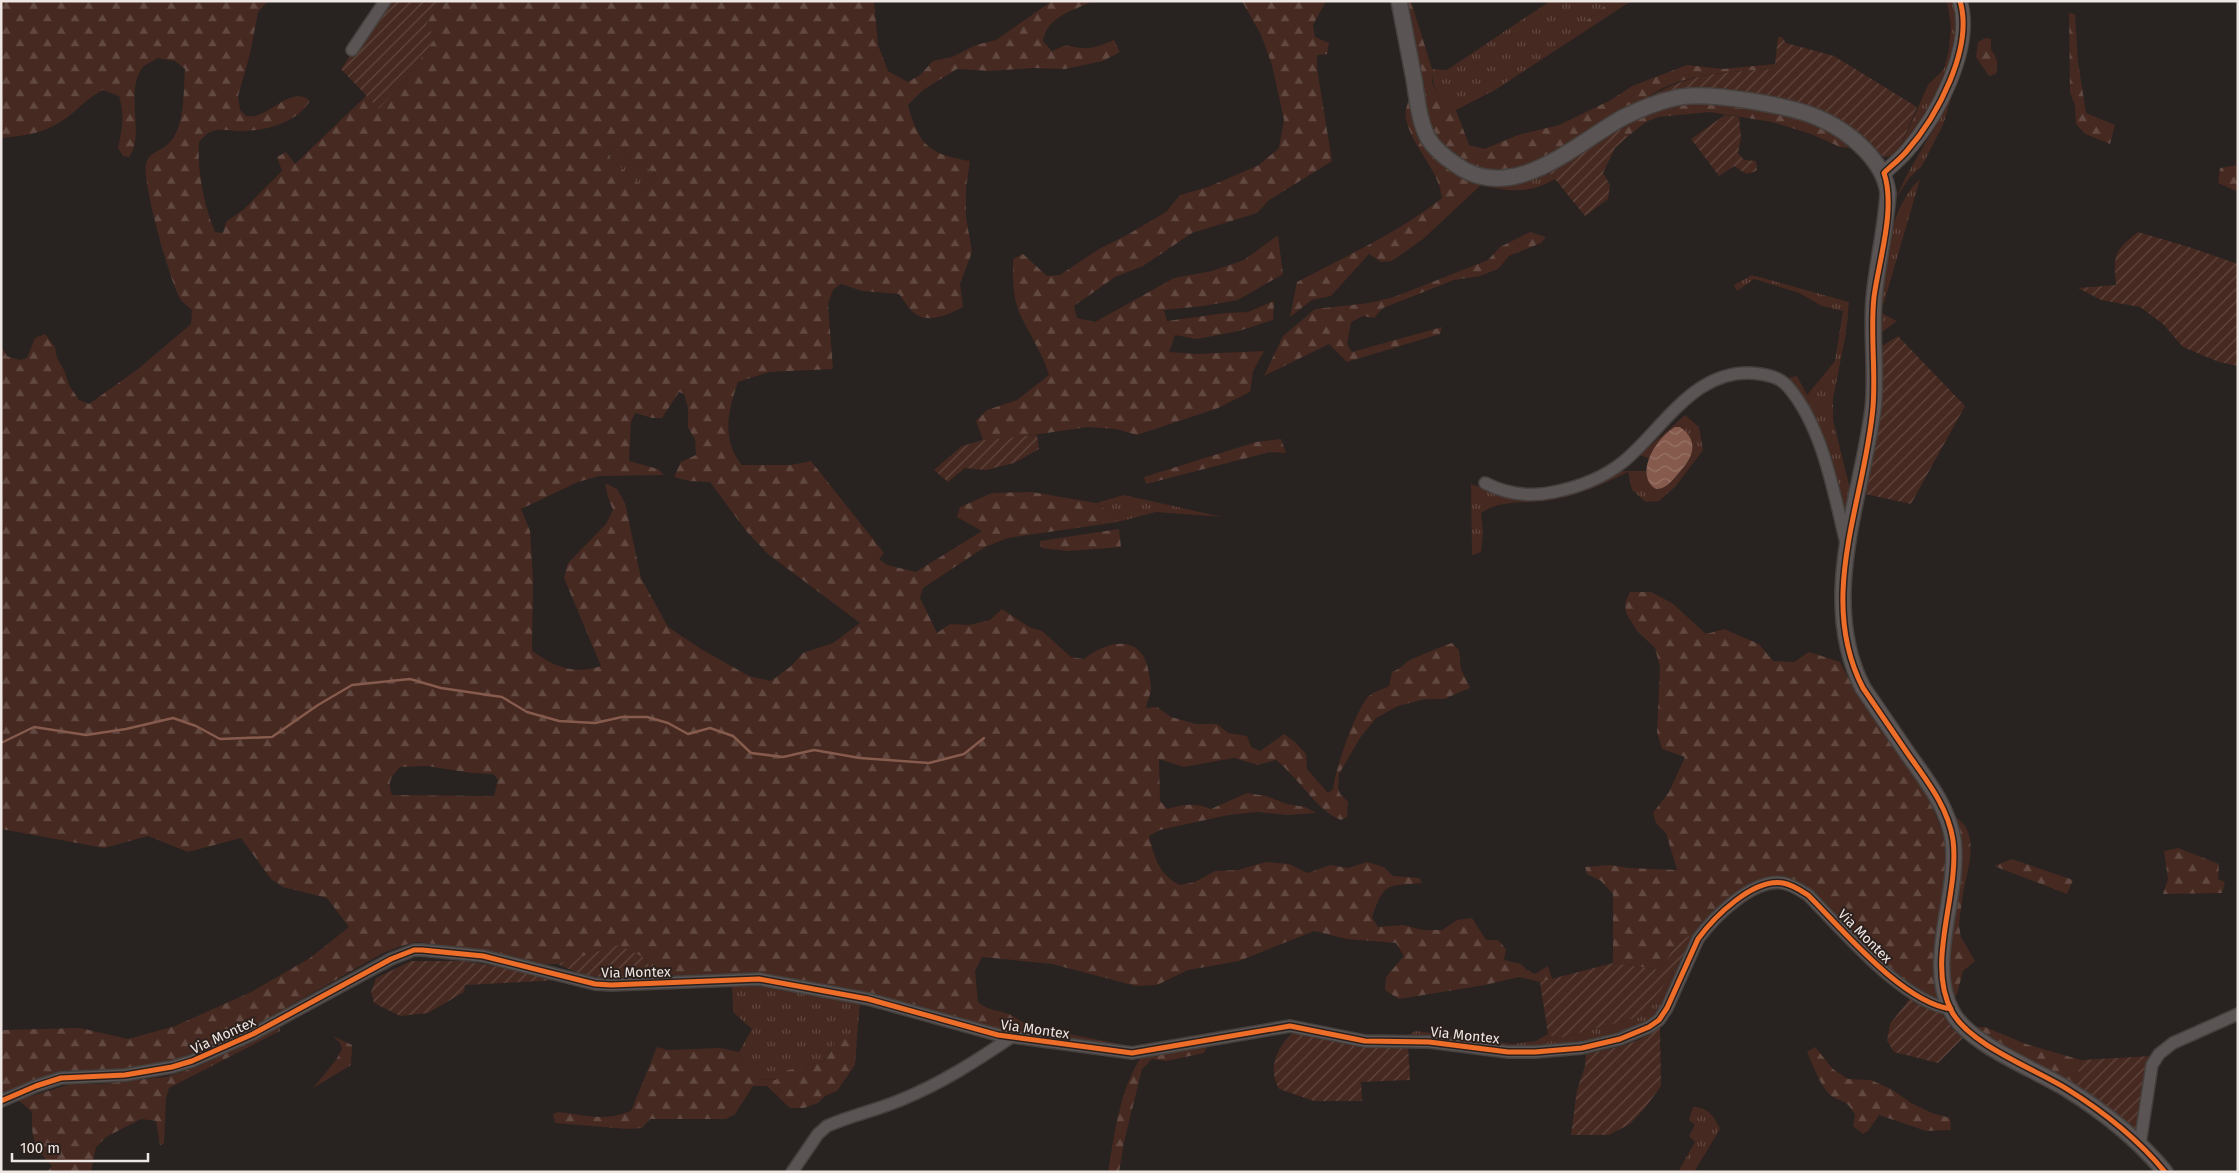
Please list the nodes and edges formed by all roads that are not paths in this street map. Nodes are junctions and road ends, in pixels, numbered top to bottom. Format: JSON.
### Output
{"nodes":[{"id":1,"x":385,"y":1,"type":"edge"},
{"id":2,"x":1399,"y":1,"type":"edge"},
{"id":3,"x":1960,"y":1,"type":"edge"},
{"id":4,"x":352,"y":50,"type":"dead end"},
{"id":5,"x":1884,"y":173,"type":"junction"},
{"id":6,"x":1485,"y":483,"type":"dead end"},
{"id":7,"x":1848,"y":547,"type":"junction"},
{"id":8,"x":1950,"y":1009,"type":"junction"},
{"id":9,"x":2238,"y":1014,"type":"edge"},
{"id":10,"x":1010,"y":1038,"type":"junction"},
{"id":11,"x":1,"y":1101,"type":"edge"},
{"id":12,"x":2140,"y":1144,"type":"junction"},
{"id":13,"x":792,"y":1172,"type":"edge"},
{"id":14,"x":2165,"y":1172,"type":"edge"}],
"edges":[{"from":1,"to":4,"type":"street"},
{"from":2,"to":5,"type":"main road"},
{"from":3,"to":5,"type":"street"},
{"from":5,"to":7,"type":"main road"},
{"from":6,"to":7,"type":"street"},
{"from":7,"to":8,"type":"main road"},
{"from":8,"to":10,"type":"street","name":"Via Montex"},
{"from":8,"to":12,"type":"main road"},
{"from":9,"to":12,"type":"street"},
{"from":10,"to":11,"type":"street","name":"Via Montex"},
{"from":10,"to":13,"type":"street"},
{"from":12,"to":14,"type":"main road"}]}
